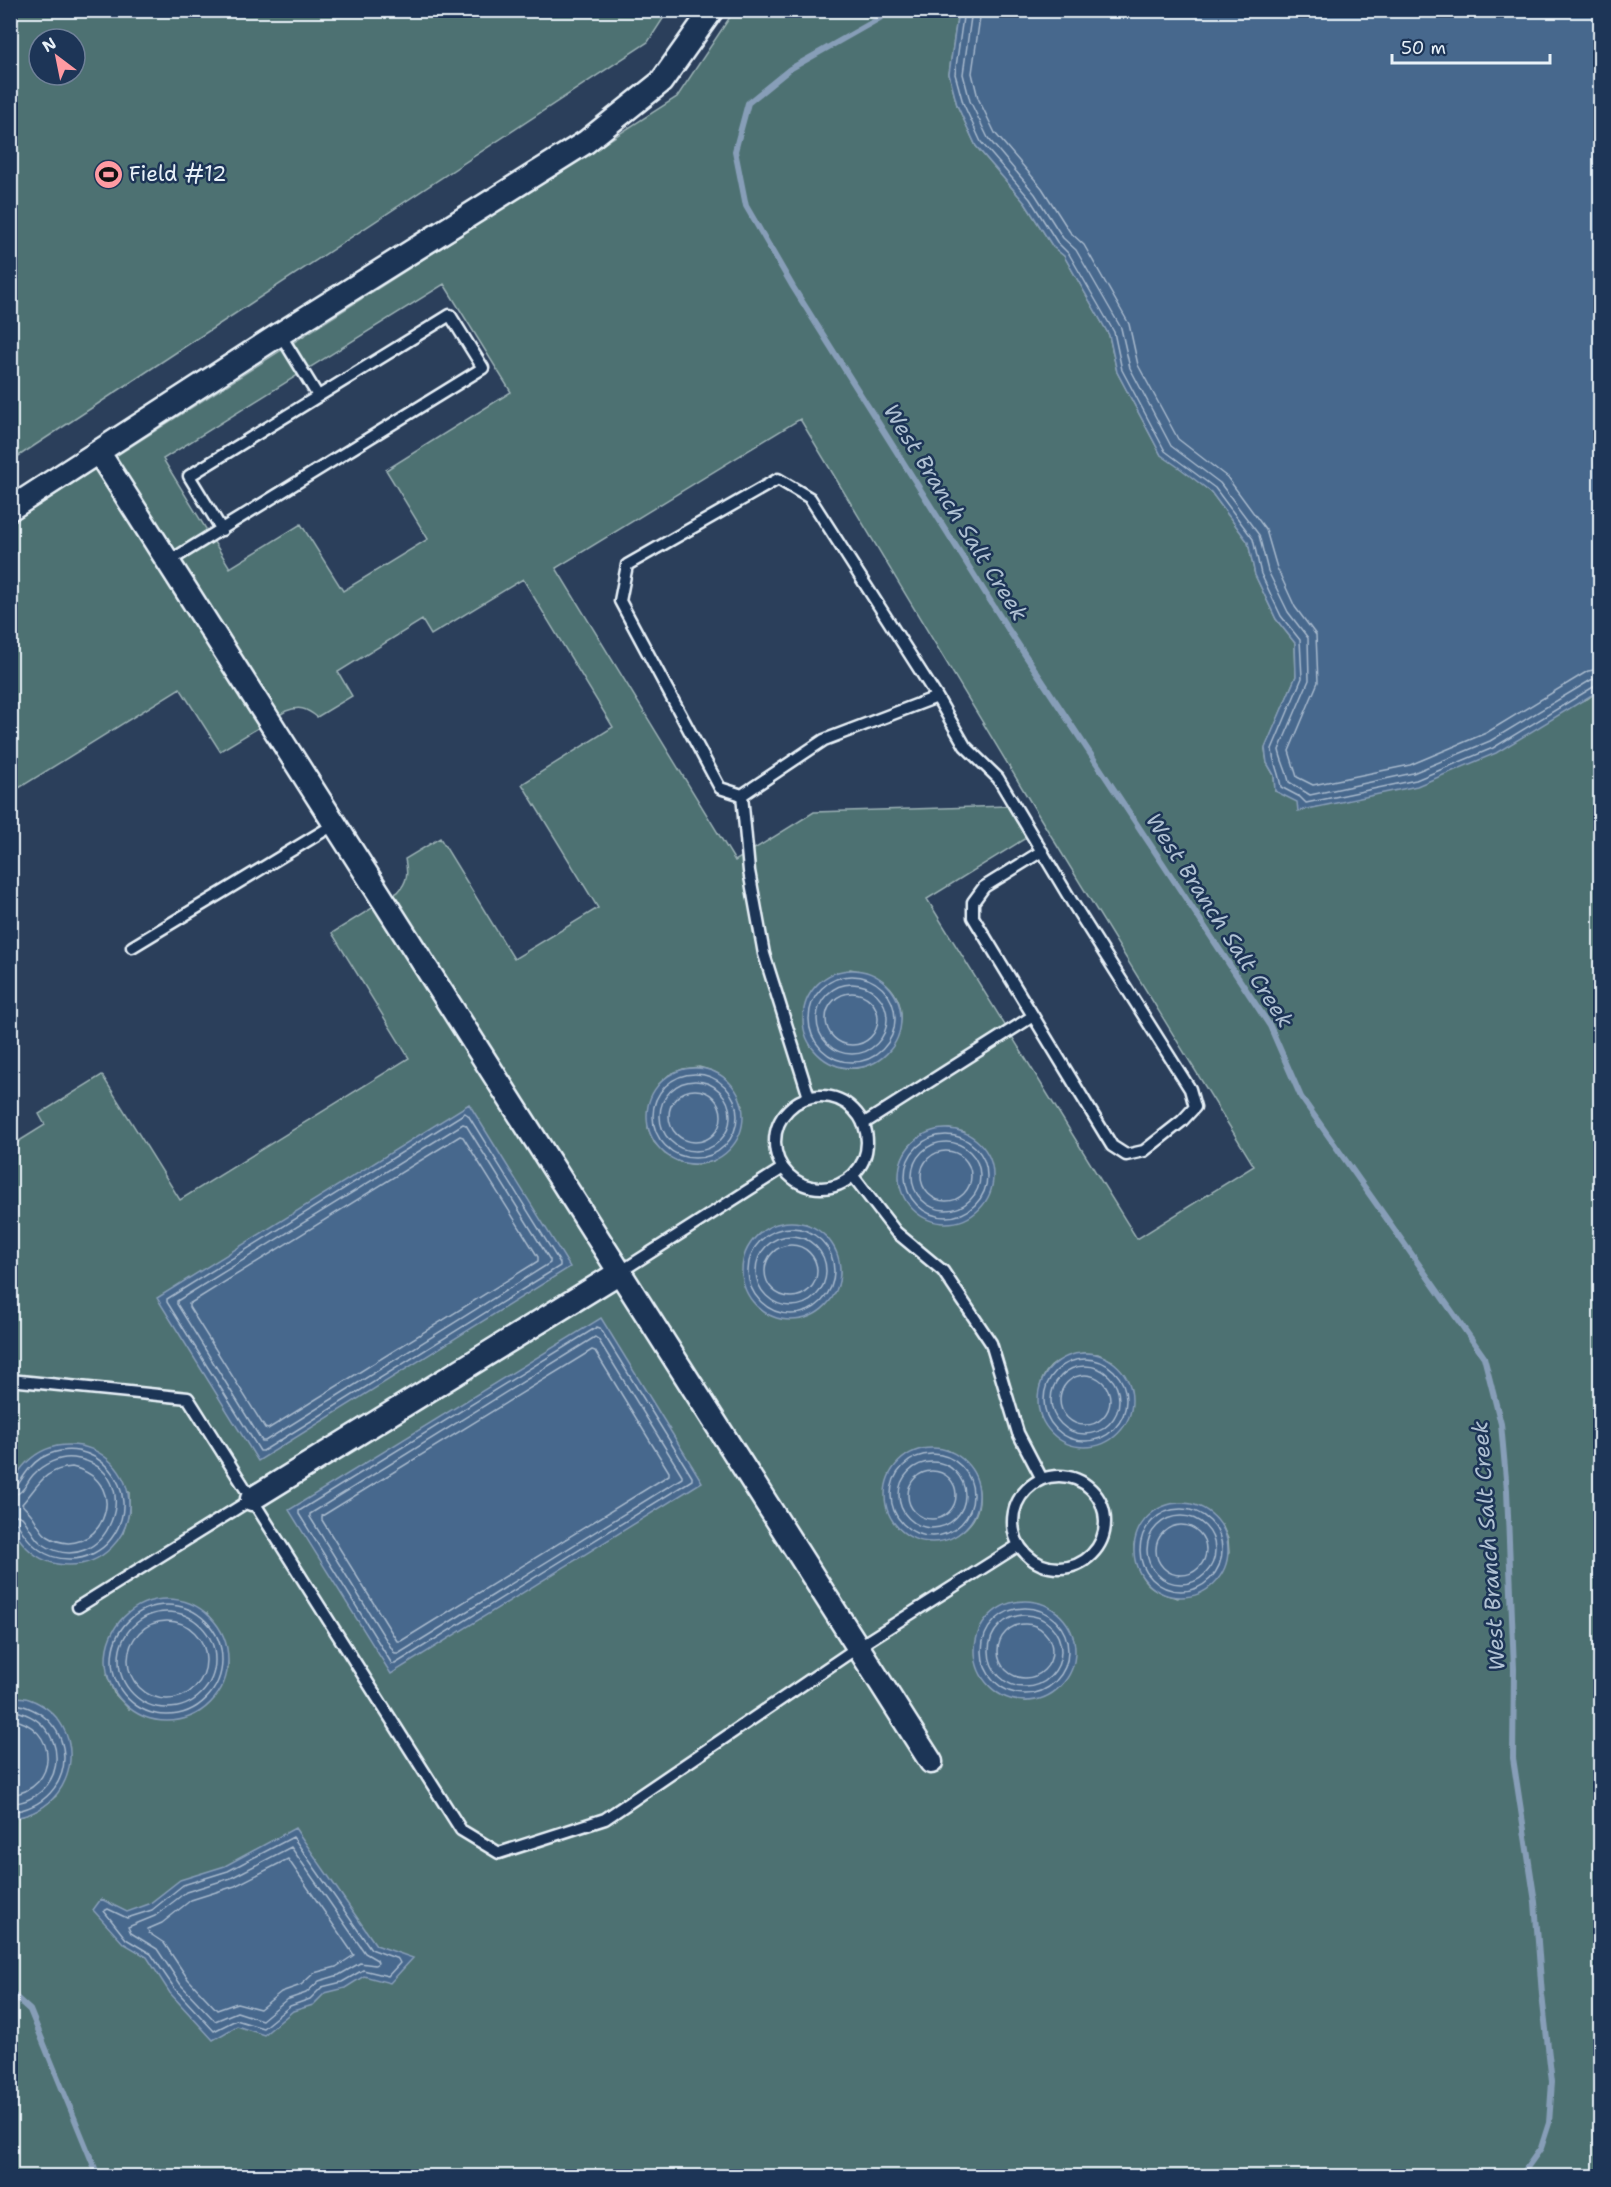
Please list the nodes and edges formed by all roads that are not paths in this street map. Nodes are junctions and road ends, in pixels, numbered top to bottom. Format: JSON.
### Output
{"nodes":[{"id":1,"x":712,"y":10,"type":"edge"},
{"id":2,"x":280,"y":334,"type":"junction"},
{"id":3,"x":318,"y":396,"type":"junction"},
{"id":4,"x":99,"y":453,"type":"junction"},
{"id":5,"x":10,"y":509,"type":"edge"},
{"id":6,"x":222,"y":530,"type":"junction"},
{"id":7,"x":168,"y":562,"type":"junction"},
{"id":8,"x":937,"y":697,"type":"junction"},
{"id":9,"x":742,"y":795,"type":"junction"},
{"id":10,"x":335,"y":824,"type":"junction"},
{"id":11,"x":1042,"y":851,"type":"junction"},
{"id":12,"x":132,"y":947,"type":"dead end"},
{"id":13,"x":1033,"y":1016,"type":"junction"},
{"id":14,"x":810,"y":1097,"type":"junction"},
{"id":15,"x":863,"y":1124,"type":"junction"},
{"id":16,"x":783,"y":1168,"type":"junction"},
{"id":17,"x":853,"y":1176,"type":"junction"},
{"id":18,"x":620,"y":1272,"type":"junction"},
{"id":19,"x":10,"y":1380,"type":"edge"},
{"id":20,"x":1042,"y":1479,"type":"junction"},
{"id":21,"x":252,"y":1499,"type":"junction"},
{"id":22,"x":1019,"y":1545,"type":"junction"},
{"id":23,"x":78,"y":1607,"type":"dead end"},
{"id":24,"x":858,"y":1647,"type":"junction"},
{"id":25,"x":932,"y":1762,"type":"dead end"}],
"edges":[{"from":1,"to":2,"type":"street"},
{"from":2,"to":3,"type":"lane"},
{"from":2,"to":4,"type":"street"},
{"from":3,"to":6,"type":"lane"},
{"from":3,"to":6,"type":"lane"},
{"from":4,"to":5,"type":"street"},
{"from":4,"to":7,"type":"street"},
{"from":6,"to":7,"type":"lane"},
{"from":7,"to":10,"type":"street"},
{"from":8,"to":9,"type":"lane"},
{"from":8,"to":9,"type":"lane"},
{"from":8,"to":11,"type":"lane"},
{"from":9,"to":14,"type":"lane"},
{"from":10,"to":12,"type":"lane"},
{"from":10,"to":18,"type":"street"},
{"from":11,"to":13,"type":"lane"},
{"from":11,"to":13,"type":"lane"},
{"from":13,"to":15,"type":"lane"},
{"from":14,"to":15,"type":"lane"},
{"from":14,"to":16,"type":"lane"},
{"from":15,"to":17,"type":"lane"},
{"from":16,"to":17,"type":"lane"},
{"from":16,"to":18,"type":"lane"},
{"from":17,"to":20,"type":"lane"},
{"from":18,"to":21,"type":"street"},
{"from":18,"to":24,"type":"street"},
{"from":19,"to":21,"type":"lane"},
{"from":20,"to":22,"type":"lane"},
{"from":20,"to":22,"type":"lane"},
{"from":21,"to":23,"type":"lane"},
{"from":21,"to":24,"type":"lane"},
{"from":22,"to":24,"type":"lane"},
{"from":24,"to":25,"type":"street"}]}
